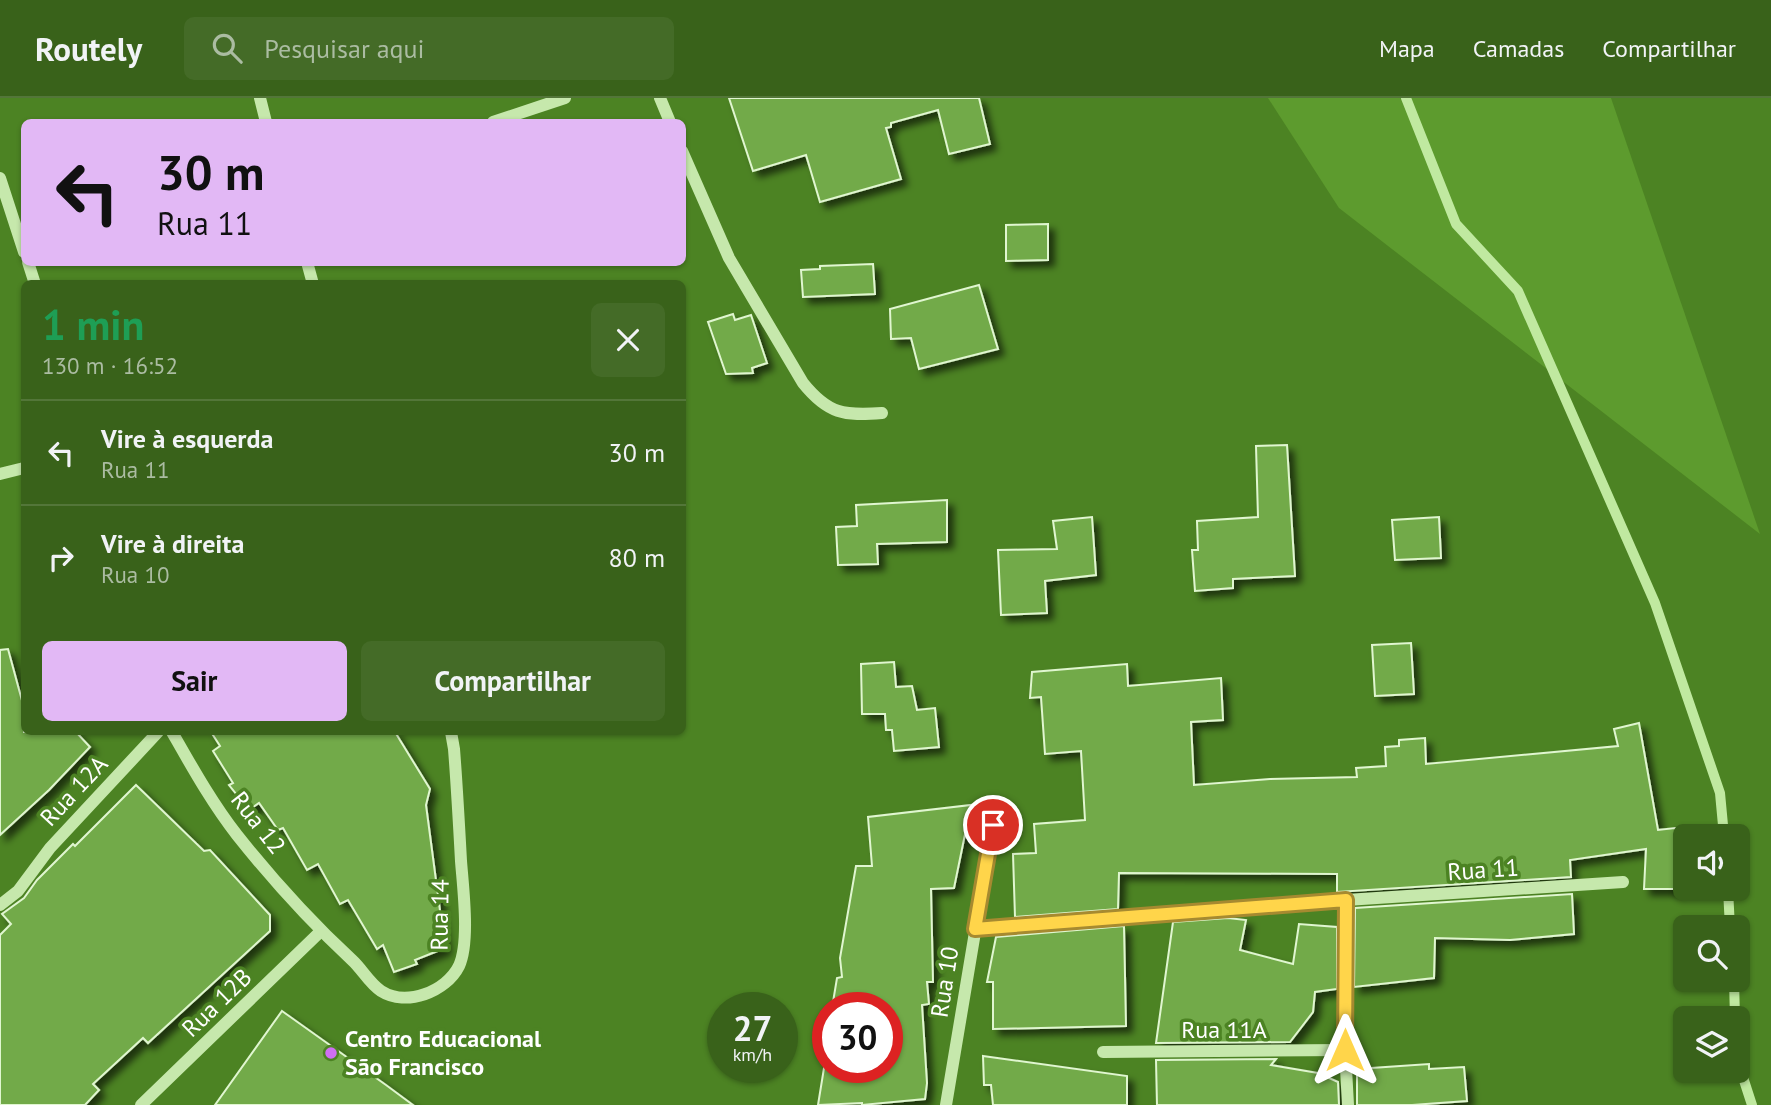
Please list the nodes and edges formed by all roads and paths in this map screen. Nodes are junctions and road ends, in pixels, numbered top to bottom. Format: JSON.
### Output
{"nodes":[{"id":1,"x":260,"y":98,"type":"edge"},
{"id":2,"x":565,"y":98,"type":"edge"},
{"id":3,"x":660,"y":98,"type":"edge"},
{"id":4,"x":265,"y":119,"type":"edge"},
{"id":5,"x":502,"y":119,"type":"edge"},
{"id":6,"x":669,"y":119,"type":"edge"},
{"id":7,"x":686,"y":160,"type":"edge"},
{"id":8,"x":0,"y":178,"type":"edge"},
{"id":9,"x":21,"y":243,"type":"edge"},
{"id":10,"x":882,"y":413,"type":"dead end"},
{"id":11,"x":21,"y":469,"type":"edge"},
{"id":12,"x":0,"y":474,"type":"edge"},
{"id":13,"x":155,"y":735,"type":"edge"},
{"id":14,"x":174,"y":735,"type":"edge"},
{"id":15,"x":451,"y":735,"type":"edge"},
{"id":16,"x":993,"y":825,"type":"dead end"},
{"id":17,"x":1623,"y":882,"type":"dead end"},
{"id":18,"x":1346,"y":900,"type":"junction"},
{"id":19,"x":0,"y":905,"type":"edge"},
{"id":20,"x":975,"y":929,"type":"junction"},
{"id":21,"x":321,"y":931,"type":"junction"},
{"id":22,"x":1345,"y":1050,"type":"junction"},
{"id":23,"x":1103,"y":1052,"type":"dead end"},
{"id":24,"x":141,"y":1105,"type":"edge"},
{"id":25,"x":946,"y":1105,"type":"edge"},
{"id":26,"x":1348,"y":1105,"type":"edge"}],
"edges":[{"from":1,"to":4,"type":"street"},
{"from":2,"to":5,"type":"street"},
{"from":3,"to":6,"type":"street"},
{"from":7,"to":10,"type":"street"},
{"from":8,"to":9,"type":"street"},
{"from":11,"to":12,"type":"street"},
{"from":13,"to":19,"type":"street","name":"Rua 12A"},
{"from":14,"to":21,"type":"street","name":"Rua 12"},
{"from":15,"to":21,"type":"street","name":"Rua 14"},
{"from":16,"to":20,"type":"street","name":"Rua 10"},
{"from":17,"to":18,"type":"street","name":"Rua 11"},
{"from":18,"to":20,"type":"street","name":"Rua 11"},
{"from":18,"to":22,"type":"street"},
{"from":20,"to":25,"type":"street","name":"Rua 10"},
{"from":21,"to":24,"type":"street","name":"Rua 12B"},
{"from":22,"to":23,"type":"street","name":"Rua 11A"},
{"from":22,"to":26,"type":"street"}]}
